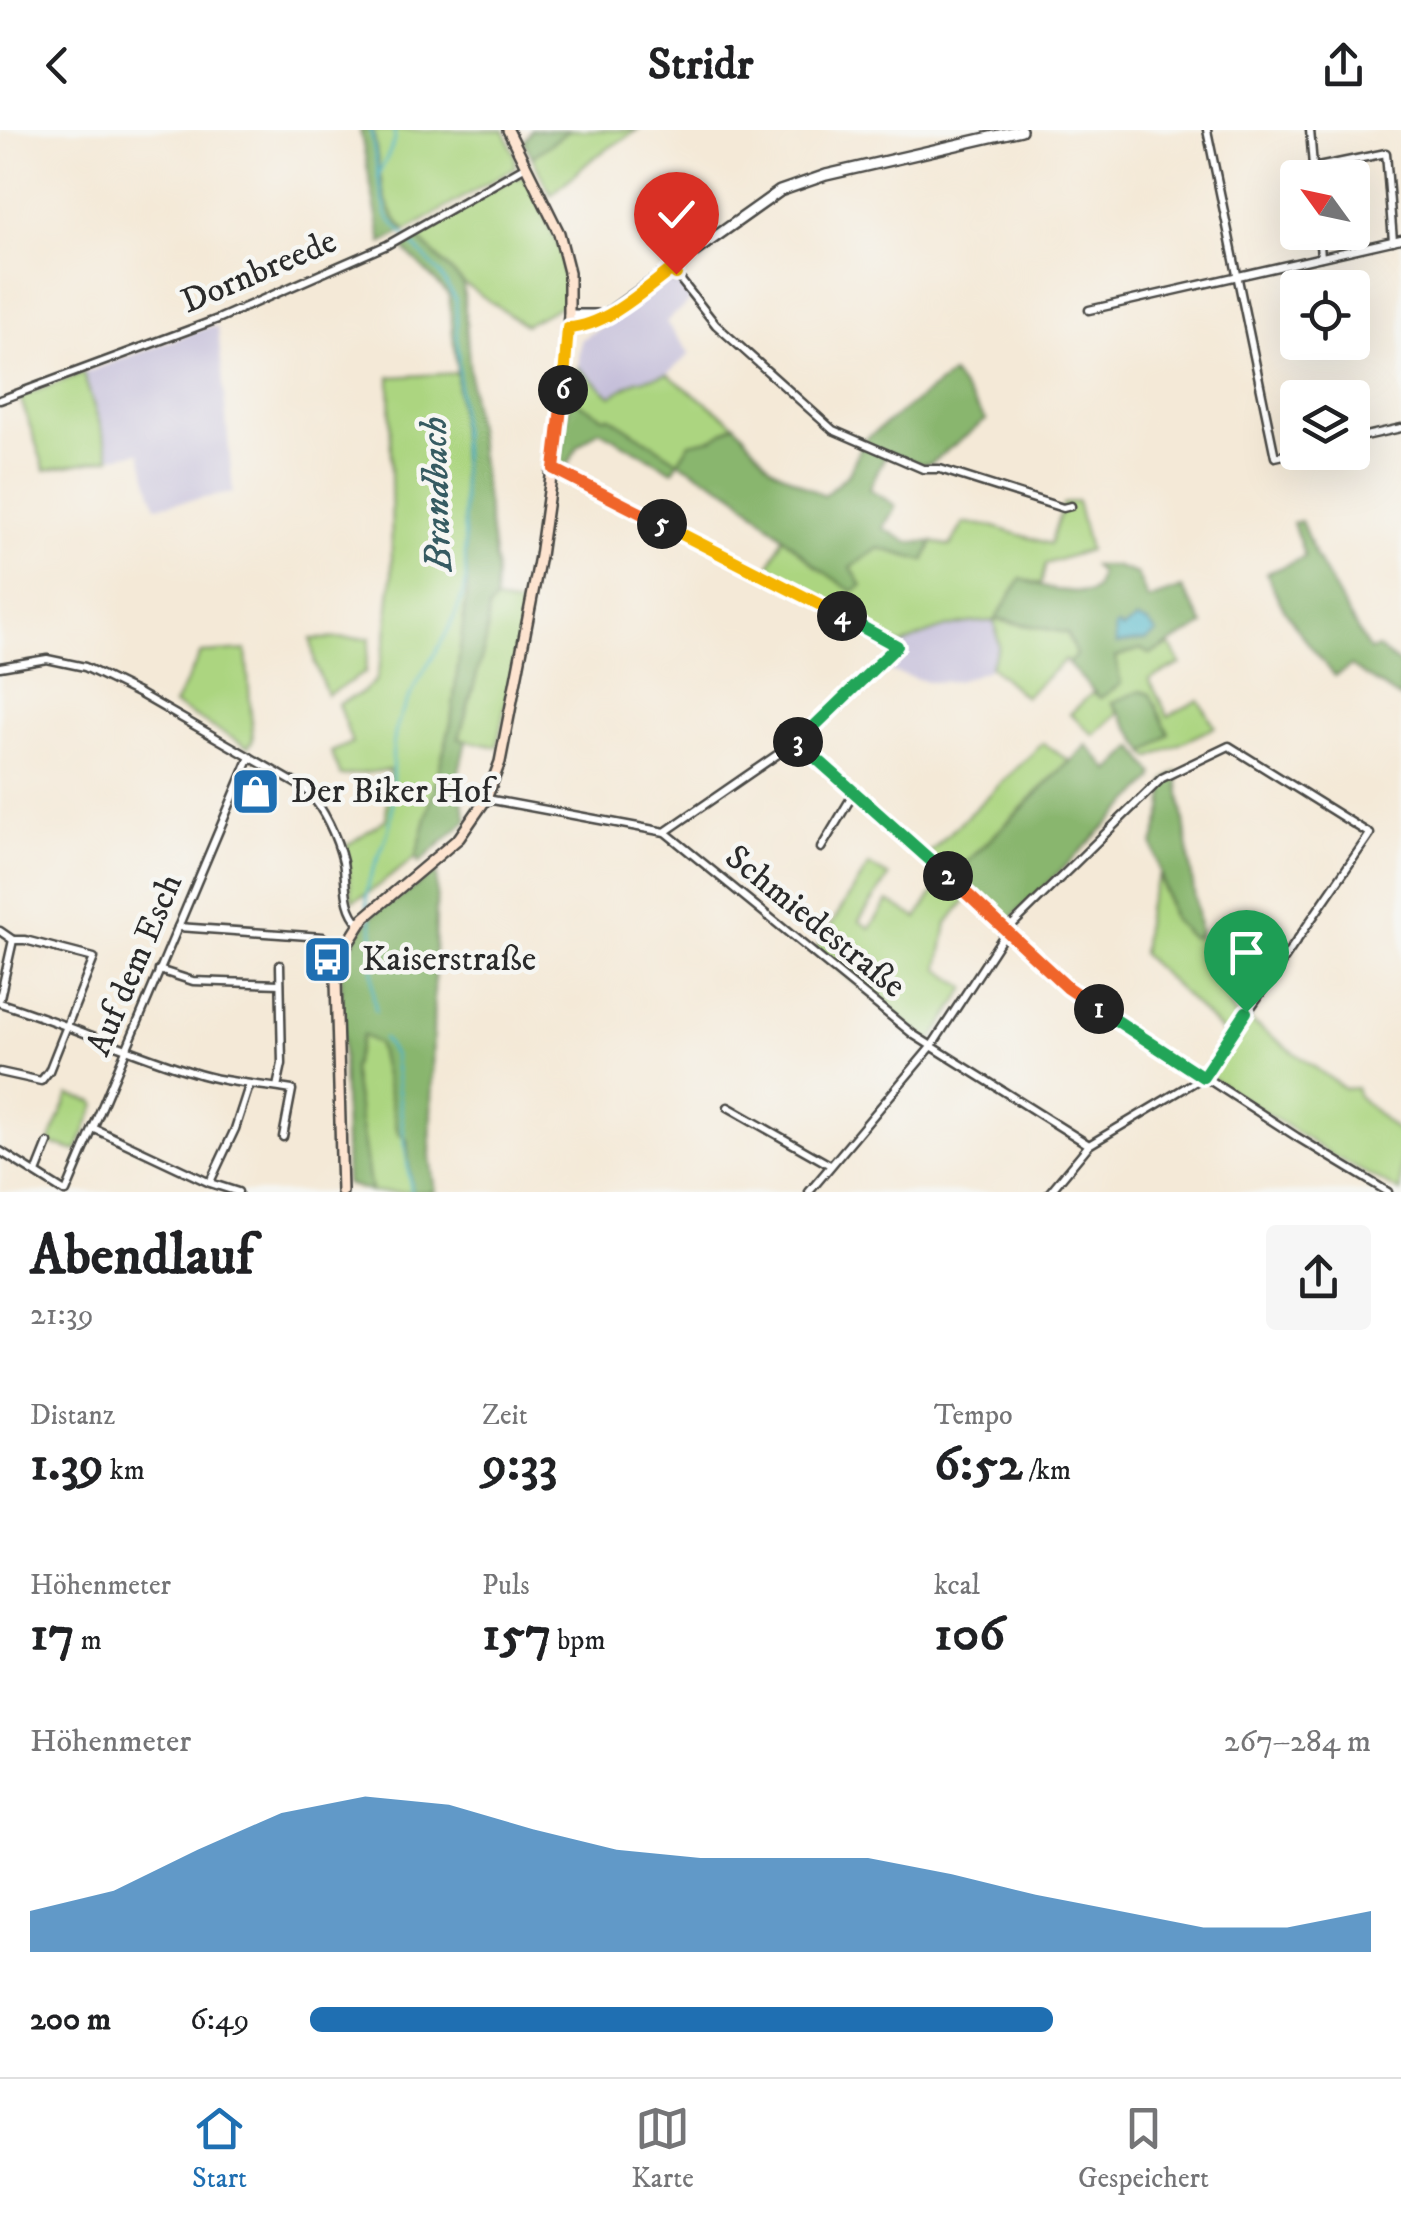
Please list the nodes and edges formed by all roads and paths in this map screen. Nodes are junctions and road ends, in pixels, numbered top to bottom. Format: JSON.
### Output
{"nodes":[{"id":1,"x":508,"y":130,"type":"edge"},
{"id":2,"x":1021,"y":130,"type":"edge"},
{"id":3,"x":1207,"y":130,"type":"edge"},
{"id":4,"x":1310,"y":130,"type":"edge"},
{"id":5,"x":1313,"y":160,"type":"edge"},
{"id":6,"x":1361,"y":160,"type":"edge"},
{"id":7,"x":526,"y":166,"type":"junction"},
{"id":8,"x":1397,"y":240,"type":"edge"},
{"id":9,"x":1321,"y":250,"type":"edge"},
{"id":10,"x":1322,"y":257,"type":"junction"},
{"id":11,"x":672,"y":269,"type":"junction"},
{"id":12,"x":1237,"y":276,"type":"junction"},
{"id":13,"x":618,"y":307,"type":"junction"},
{"id":14,"x":1089,"y":310,"type":"dead end"},
{"id":15,"x":569,"y":315,"type":"junction"},
{"id":16,"x":568,"y":328,"type":"junction"},
{"id":17,"x":0,"y":400,"type":"edge"},
{"id":18,"x":1401,"y":428,"type":"edge"},
{"id":19,"x":1370,"y":435,"type":"edge"},
{"id":20,"x":1280,"y":456,"type":"edge"},
{"id":21,"x":554,"y":469,"type":"junction"},
{"id":22,"x":1071,"y":506,"type":"dead end"},
{"id":23,"x":0,"y":666,"type":"edge"},
{"id":24,"x":797,"y":742,"type":"junction"},
{"id":25,"x":250,"y":757,"type":"junction"},
{"id":26,"x":854,"y":793,"type":"junction"},
{"id":27,"x":486,"y":799,"type":"junction"},
{"id":28,"x":665,"y":832,"type":"junction"},
{"id":29,"x":821,"y":848,"type":"dead end"},
{"id":30,"x":365,"y":917,"type":"junction"},
{"id":31,"x":178,"y":927,"type":"junction"},
{"id":32,"x":1008,"y":929,"type":"junction"},
{"id":33,"x":0,"y":931,"type":"edge"},
{"id":34,"x":324,"y":937,"type":"dead end"},
{"id":35,"x":12,"y":940,"type":"junction"},
{"id":36,"x":280,"y":965,"type":"dead end"},
{"id":37,"x":159,"y":970,"type":"junction"},
{"id":38,"x":280,"y":984,"type":"junction"},
{"id":39,"x":0,"y":1000,"type":"edge"},
{"id":40,"x":67,"y":1024,"type":"junction"},
{"id":41,"x":931,"y":1046,"type":"junction"},
{"id":42,"x":126,"y":1049,"type":"junction"},
{"id":43,"x":0,"y":1072,"type":"edge"},
{"id":44,"x":1203,"y":1077,"type":"junction"},
{"id":45,"x":250,"y":1086,"type":"junction"},
{"id":46,"x":277,"y":1088,"type":"junction"},
{"id":47,"x":728,"y":1107,"type":"dead end"},
{"id":48,"x":93,"y":1128,"type":"junction"},
{"id":49,"x":283,"y":1138,"type":"dead end"},
{"id":50,"x":48,"y":1143,"type":"dead end"},
{"id":51,"x":1089,"y":1145,"type":"junction"},
{"id":52,"x":0,"y":1151,"type":"edge"},
{"id":53,"x":830,"y":1165,"type":"junction"},
{"id":54,"x":36,"y":1174,"type":"junction"},
{"id":55,"x":210,"y":1183,"type":"junction"},
{"id":56,"x":226,"y":1190,"type":"edge"},
{"id":57,"x":65,"y":1192,"type":"edge"},
{"id":58,"x":238,"y":1192,"type":"edge"},
{"id":59,"x":342,"y":1192,"type":"edge"},
{"id":60,"x":809,"y":1192,"type":"edge"},
{"id":61,"x":1050,"y":1192,"type":"edge"},
{"id":62,"x":1388,"y":1192,"type":"edge"}],
"edges":[{"from":1,"to":7,"type":"main road"},
{"from":2,"to":11,"type":"street"},
{"from":3,"to":12,"type":"street"},
{"from":4,"to":5,"type":"street"},
{"from":6,"to":8,"type":"street"},
{"from":7,"to":15,"type":"main road"},
{"from":7,"to":17,"type":"street","name":"Dornbreede"},
{"from":8,"to":10,"type":"street"},
{"from":9,"to":10,"type":"street"},
{"from":10,"to":12,"type":"street"},
{"from":11,"to":13,"type":"street"},
{"from":11,"to":22,"type":"street"},
{"from":12,"to":14,"type":"street"},
{"from":12,"to":20,"type":"street"},
{"from":13,"to":15,"type":"street"},
{"from":13,"to":16,"type":"street"},
{"from":15,"to":16,"type":"main road"},
{"from":16,"to":21,"type":"main road"},
{"from":18,"to":19,"type":"street"},
{"from":21,"to":24,"type":"street"},
{"from":21,"to":27,"type":"main road"},
{"from":23,"to":25,"type":"street"},
{"from":24,"to":26,"type":"street"},
{"from":24,"to":28,"type":"street"},
{"from":25,"to":30,"type":"street"},
{"from":25,"to":31,"type":"street","name":"Auf dem Esch"},
{"from":26,"to":29,"type":"street"},
{"from":26,"to":32,"type":"street"},
{"from":27,"to":28,"type":"street","name":"Schmiedestraße"},
{"from":27,"to":30,"type":"main road"},
{"from":28,"to":41,"type":"street","name":"Schmiedestraße"},
{"from":30,"to":59,"type":"main road"},
{"from":31,"to":34,"type":"street"},
{"from":31,"to":37,"type":"street","name":"Auf dem Esch"},
{"from":32,"to":41,"type":"street"},
{"from":32,"to":44,"type":"street"},
{"from":32,"to":44,"type":"street"},
{"from":33,"to":35,"type":"street"},
{"from":35,"to":39,"type":"street"},
{"from":35,"to":40,"type":"street"},
{"from":36,"to":38,"type":"street"},
{"from":37,"to":38,"type":"street"},
{"from":37,"to":42,"type":"street","name":"Auf dem Esch"},
{"from":38,"to":46,"type":"street"},
{"from":39,"to":40,"type":"street"},
{"from":40,"to":42,"type":"street"},
{"from":40,"to":43,"type":"street"},
{"from":41,"to":51,"type":"street","name":"Schmiedestraße"},
{"from":41,"to":53,"type":"street"},
{"from":42,"to":45,"type":"street"},
{"from":42,"to":48,"type":"street","name":"Auf dem Esch"},
{"from":44,"to":51,"type":"street"},
{"from":44,"to":62,"type":"street"},
{"from":45,"to":46,"type":"street"},
{"from":45,"to":55,"type":"street"},
{"from":46,"to":49,"type":"street"},
{"from":47,"to":53,"type":"street"},
{"from":48,"to":55,"type":"street"},
{"from":48,"to":57,"type":"street","name":"Auf dem Esch"},
{"from":50,"to":54,"type":"street"},
{"from":51,"to":61,"type":"street"},
{"from":52,"to":54,"type":"street"},
{"from":53,"to":60,"type":"street"},
{"from":54,"to":57,"type":"street"},
{"from":55,"to":56,"type":"street"},
{"from":56,"to":58,"type":"street"}]}
